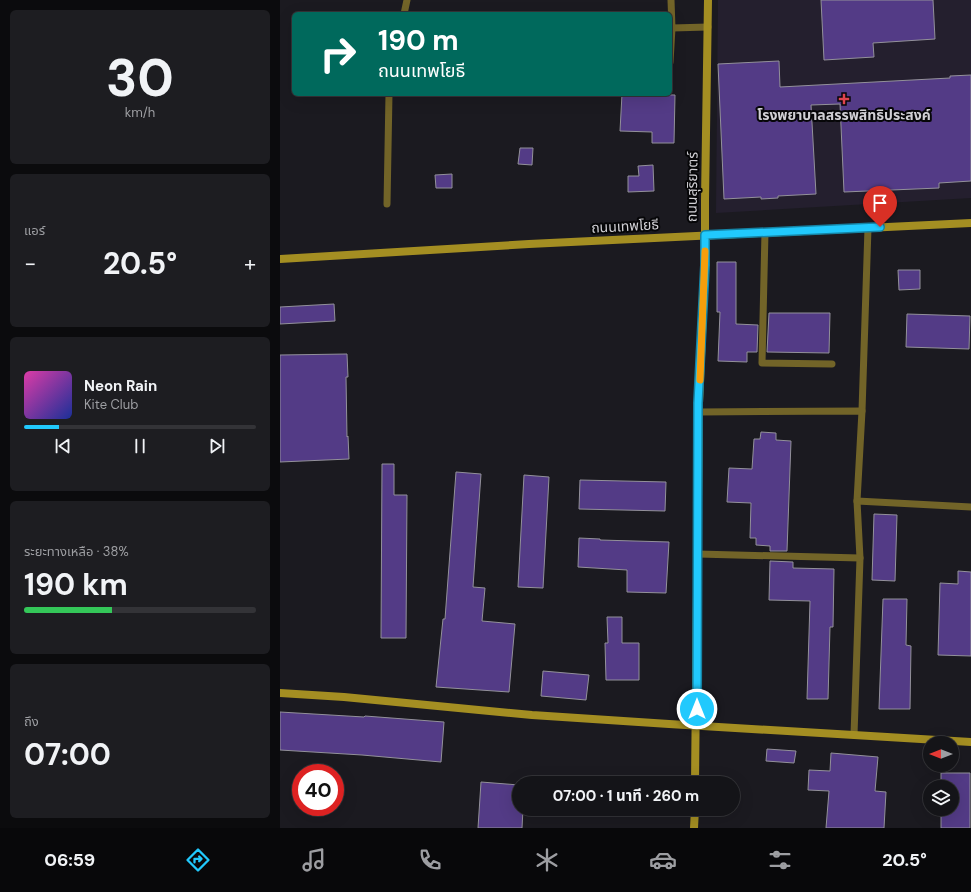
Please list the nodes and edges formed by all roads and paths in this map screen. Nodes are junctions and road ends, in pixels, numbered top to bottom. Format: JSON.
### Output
{"nodes":[{"id":1,"x":407,"y":0,"type":"edge"},
{"id":2,"x":672,"y":0,"type":"edge"},
{"id":3,"x":708,"y":0,"type":"edge"},
{"id":4,"x":404,"y":12,"type":"edge"},
{"id":5,"x":708,"y":26,"type":"junction"},
{"id":6,"x":672,"y":28,"type":"joint"},
{"id":7,"x":389,"y":96,"type":"edge"},
{"id":8,"x":387,"y":204,"type":"dead end"},
{"id":9,"x":971,"y":224,"type":"edge"},
{"id":10,"x":868,"y":228,"type":"junction"},
{"id":11,"x":765,"y":232,"type":"junction"},
{"id":12,"x":705,"y":235,"type":"junction"},
{"id":13,"x":280,"y":259,"type":"edge"},
{"id":14,"x":832,"y":364,"type":"dead end"},
{"id":15,"x":862,"y":411,"type":"junction"},
{"id":16,"x":698,"y":412,"type":"junction"},
{"id":17,"x":857,"y":501,"type":"junction"},
{"id":18,"x":971,"y":507,"type":"edge"},
{"id":19,"x":698,"y":554,"type":"junction"},
{"id":20,"x":860,"y":558,"type":"junction"},
{"id":21,"x":280,"y":693,"type":"edge"},
{"id":22,"x":697,"y":725,"type":"junction"},
{"id":23,"x":854,"y":735,"type":"junction"},
{"id":24,"x":971,"y":742,"type":"edge"},
{"id":25,"x":695,"y":776,"type":"edge"},
{"id":26,"x":695,"y":816,"type":"edge"},
{"id":27,"x":694,"y":828,"type":"edge"}],
"edges":[{"from":1,"to":4,"type":"lane"},
{"from":2,"to":6,"type":"lane"},
{"from":3,"to":5,"type":"street","name":"ถนนสุริยาตร์"},
{"from":5,"to":6,"type":"lane"},
{"from":5,"to":12,"type":"street","name":"ถนนสุริยาตร์"},
{"from":7,"to":8,"type":"lane"},
{"from":9,"to":10,"type":"street","name":"ถนนเทพโยธี"},
{"from":10,"to":11,"type":"street","name":"ถนนเทพโยธี"},
{"from":10,"to":15,"type":"lane"},
{"from":11,"to":12,"type":"street","name":"ถนนเทพโยธี"},
{"from":11,"to":14,"type":"lane"},
{"from":12,"to":13,"type":"street","name":"ถนนเทพโยธี"},
{"from":12,"to":16,"type":"street","name":"ถนนสุริยาตร์"},
{"from":15,"to":16,"type":"lane"},
{"from":15,"to":17,"type":"lane"},
{"from":16,"to":19,"type":"street","name":"ถนนสุริยาตร์"},
{"from":17,"to":18,"type":"lane"},
{"from":17,"to":20,"type":"lane"},
{"from":19,"to":20,"type":"lane"},
{"from":19,"to":22,"type":"street","name":"ถนนสุริยาตร์"},
{"from":20,"to":23,"type":"lane"},
{"from":21,"to":22,"type":"street"},
{"from":22,"to":23,"type":"street"},
{"from":22,"to":25,"type":"street","name":"ถนนสุริยาตร์"},
{"from":23,"to":24,"type":"street"},
{"from":26,"to":27,"type":"street"}]}
